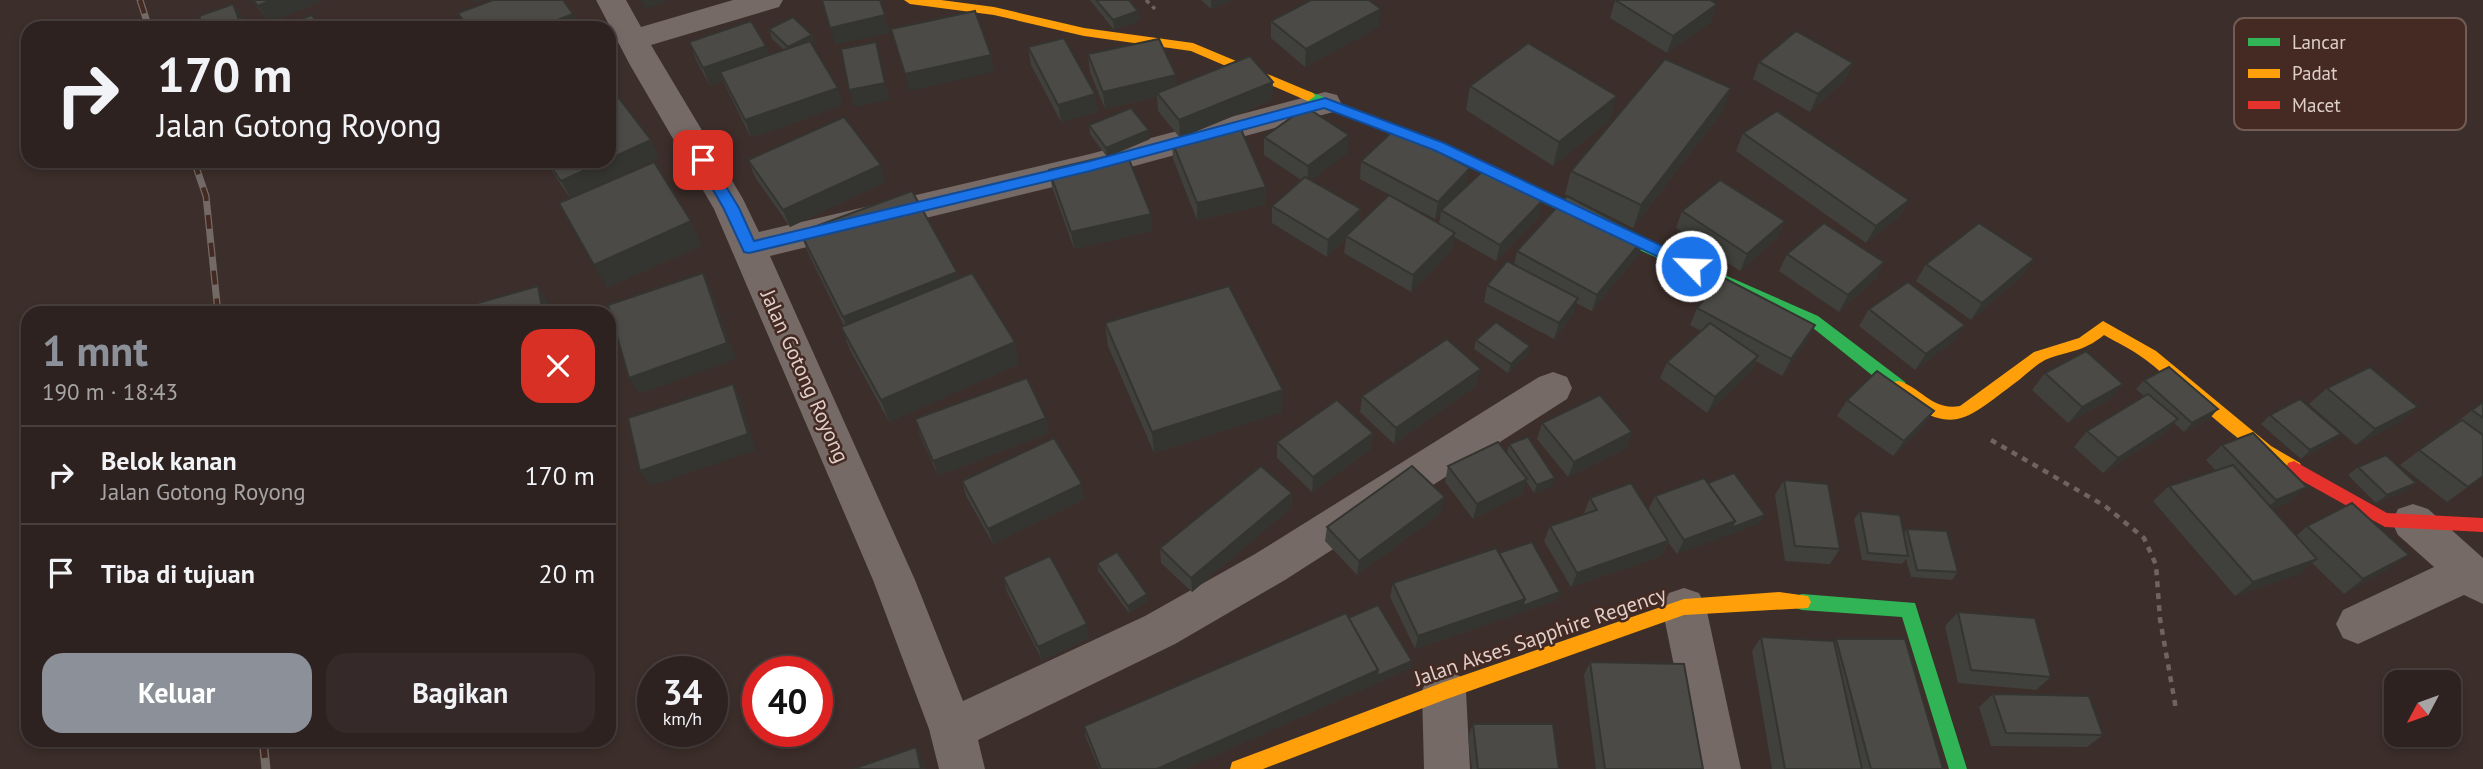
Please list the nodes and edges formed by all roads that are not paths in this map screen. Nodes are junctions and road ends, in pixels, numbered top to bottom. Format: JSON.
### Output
{"nodes":[{"id":1,"x":611,"y":0,"type":"edge"},
{"id":2,"x":768,"y":0,"type":"edge"},
{"id":3,"x":910,"y":0,"type":"edge"},
{"id":4,"x":633,"y":40,"type":"junction"},
{"id":5,"x":1325,"y":103,"type":"junction"},
{"id":6,"x":749,"y":248,"type":"junction"},
{"id":7,"x":1553,"y":388,"type":"dead end"},
{"id":8,"x":2413,"y":522,"type":"junction"},
{"id":9,"x":2483,"y":524,"type":"edge"},
{"id":10,"x":2476,"y":578,"type":"edge"},
{"id":11,"x":1684,"y":607,"type":"junction"},
{"id":12,"x":2358,"y":624,"type":"dead end"},
{"id":13,"x":1444,"y":691,"type":"junction"},
{"id":14,"x":952,"y":729,"type":"junction"},
{"id":15,"x":962,"y":769,"type":"edge"},
{"id":16,"x":1239,"y":769,"type":"edge"},
{"id":17,"x":1447,"y":769,"type":"edge"},
{"id":18,"x":1718,"y":769,"type":"edge"},
{"id":19,"x":1958,"y":769,"type":"edge"}],
"edges":[{"from":1,"to":4,"type":"street","name":"Jalan Gotong Royong"},
{"from":2,"to":4,"type":"street"},
{"from":3,"to":5,"type":"street"},
{"from":4,"to":6,"type":"street","name":"Jalan Gotong Royong"},
{"from":5,"to":6,"type":"street"},
{"from":5,"to":8,"type":"street"},
{"from":6,"to":14,"type":"street","name":"Jalan Gotong Royong"},
{"from":7,"to":14,"type":"street"},
{"from":8,"to":9,"type":"street"},
{"from":8,"to":10,"type":"street"},
{"from":10,"to":12,"type":"street"},
{"from":11,"to":13,"type":"street","name":"Jalan Akses Sapphire Regency"},
{"from":11,"to":18,"type":"street"},
{"from":11,"to":19,"type":"street","name":"Jalan Akses Sapphire Regency"},
{"from":13,"to":16,"type":"street","name":"Jalan Akses Sapphire Regency"},
{"from":13,"to":17,"type":"street"},
{"from":14,"to":15,"type":"street","name":"Jalan Gotong Royong"}]}
